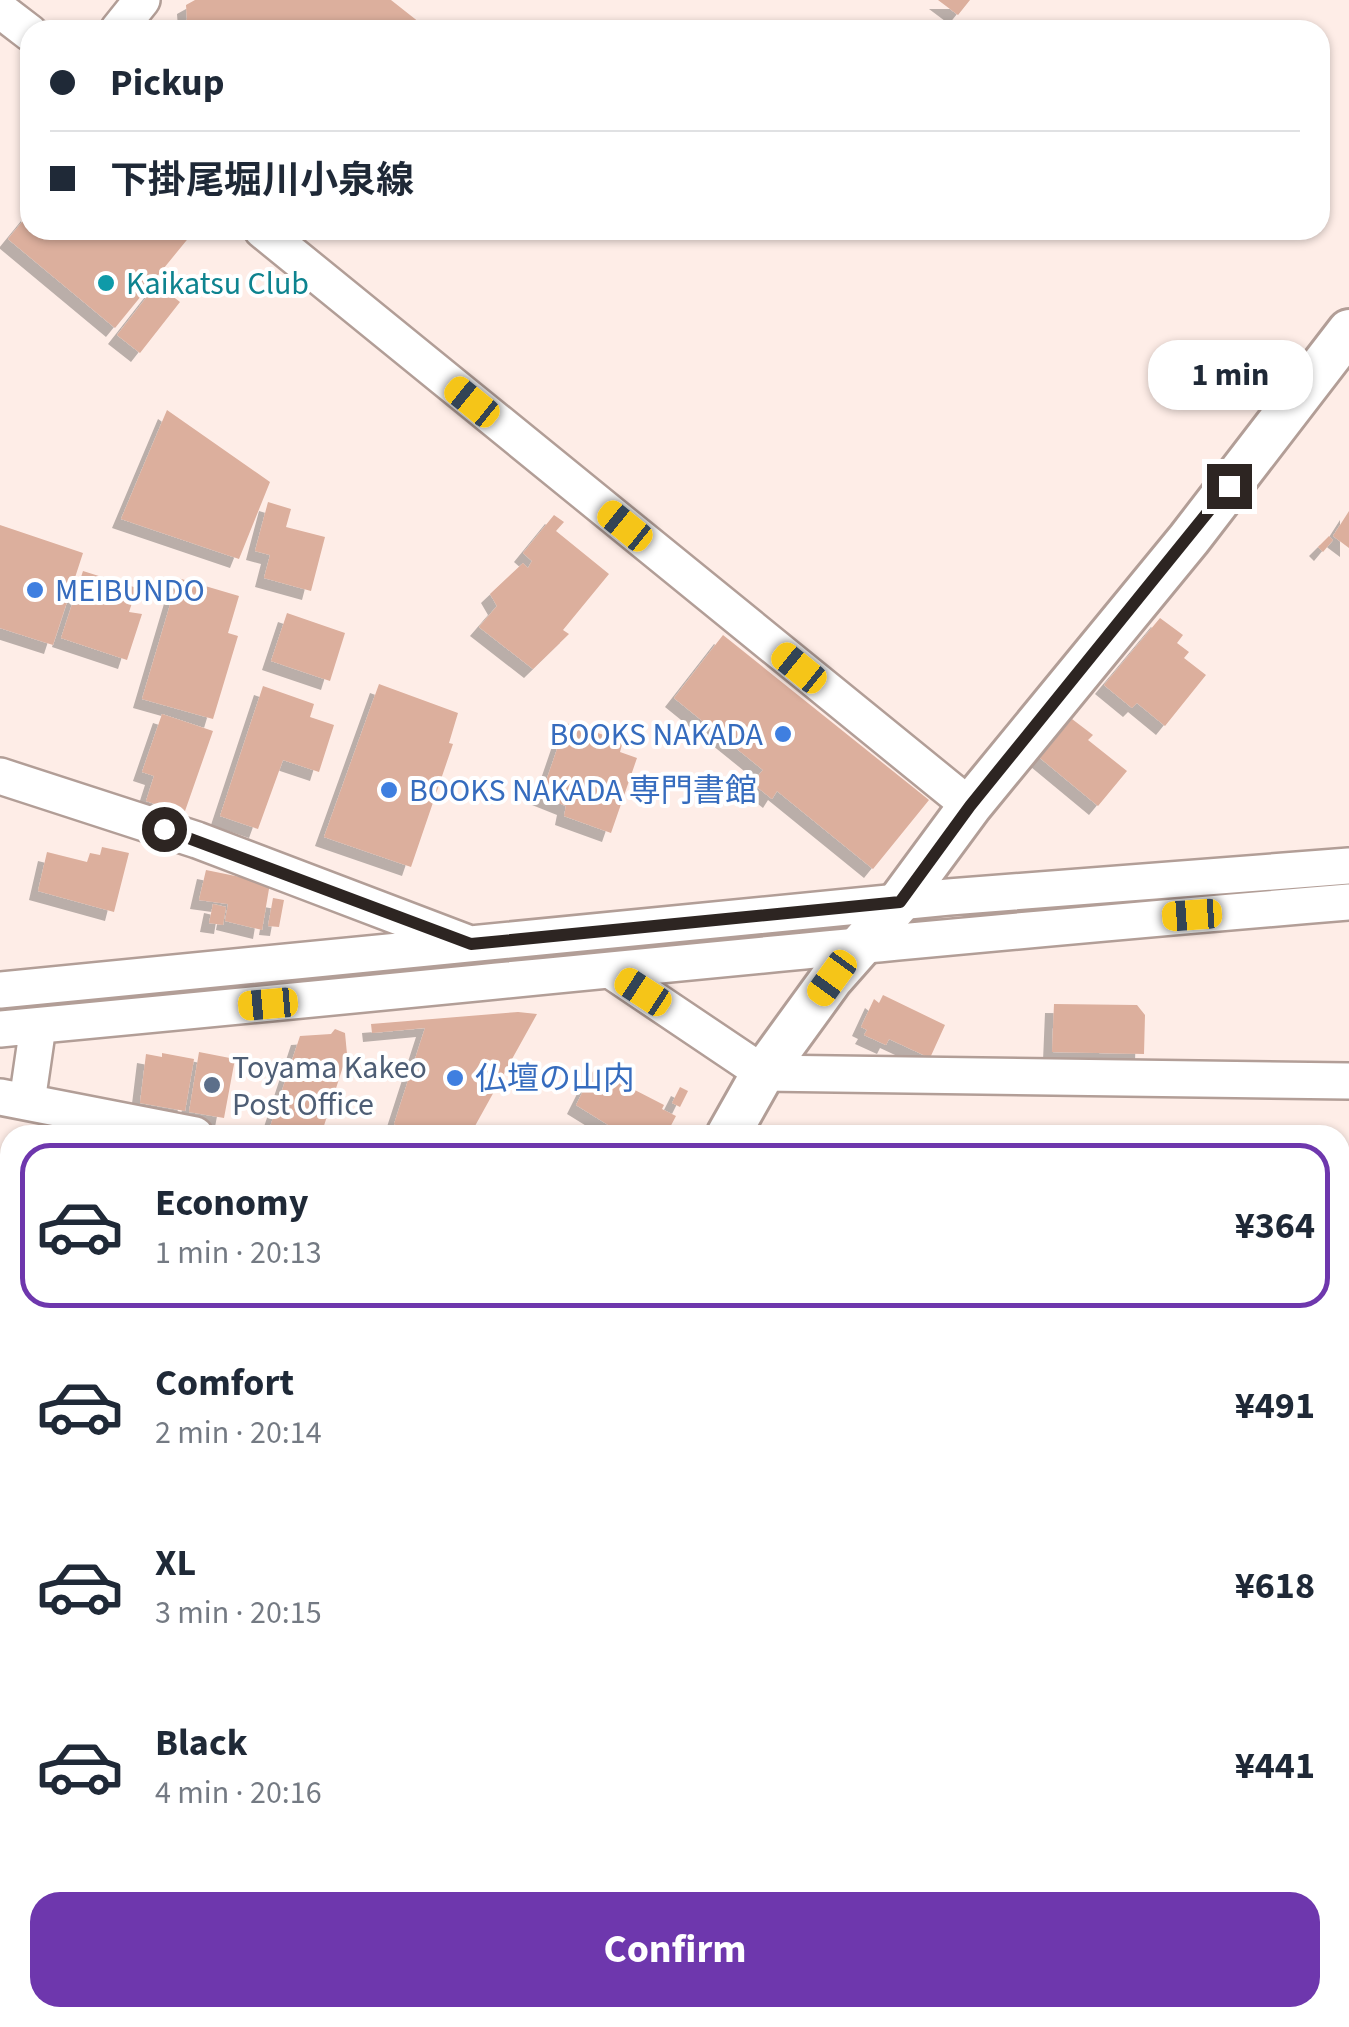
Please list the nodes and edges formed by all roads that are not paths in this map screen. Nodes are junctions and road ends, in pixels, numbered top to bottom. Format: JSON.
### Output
{"nodes":[{"id":1,"x":142,"y":0,"type":"edge"},
{"id":2,"x":0,"y":10,"type":"edge"},
{"id":3,"x":126,"y":20,"type":"edge"},
{"id":4,"x":20,"y":25,"type":"edge"},
{"id":5,"x":274,"y":240,"type":"edge"},
{"id":6,"x":1347,"y":338,"type":"edge"},
{"id":7,"x":0,"y":776,"type":"edge"},
{"id":8,"x":970,"y":806,"type":"junction"},
{"id":9,"x":1349,"y":866,"type":"edge"},
{"id":10,"x":900,"y":902,"type":"junction"},
{"id":11,"x":1349,"y":902,"type":"edge"},
{"id":12,"x":862,"y":942,"type":"junction"},
{"id":13,"x":471,"y":944,"type":"junction"},
{"id":14,"x":613,"y":972,"type":"junction"},
{"id":15,"x":0,"y":990,"type":"edge"},
{"id":16,"x":38,"y":1026,"type":"junction"},
{"id":17,"x":0,"y":1029,"type":"edge"},
{"id":18,"x":763,"y":1073,"type":"junction"},
{"id":19,"x":1349,"y":1081,"type":"edge"},
{"id":20,"x":14,"y":1099,"type":"edge"},
{"id":21,"x":145,"y":1125,"type":"edge"},
{"id":22,"x":734,"y":1125,"type":"edge"}],
"edges":[{"from":1,"to":3,"type":"street"},
{"from":2,"to":4,"type":"street"},
{"from":5,"to":8,"type":"street"},
{"from":6,"to":8,"type":"main road"},
{"from":7,"to":13,"type":"street"},
{"from":8,"to":10,"type":"main road"},
{"from":9,"to":10,"type":"street"},
{"from":10,"to":12,"type":"main road"},
{"from":10,"to":13,"type":"street"},
{"from":11,"to":12,"type":"street"},
{"from":12,"to":14,"type":"street"},
{"from":12,"to":18,"type":"main road"},
{"from":13,"to":15,"type":"street"},
{"from":14,"to":16,"type":"street"},
{"from":14,"to":18,"type":"street"},
{"from":16,"to":17,"type":"street"},
{"from":16,"to":20,"type":"street"},
{"from":18,"to":19,"type":"street"},
{"from":18,"to":22,"type":"main road"},
{"from":20,"to":21,"type":"street"}]}
